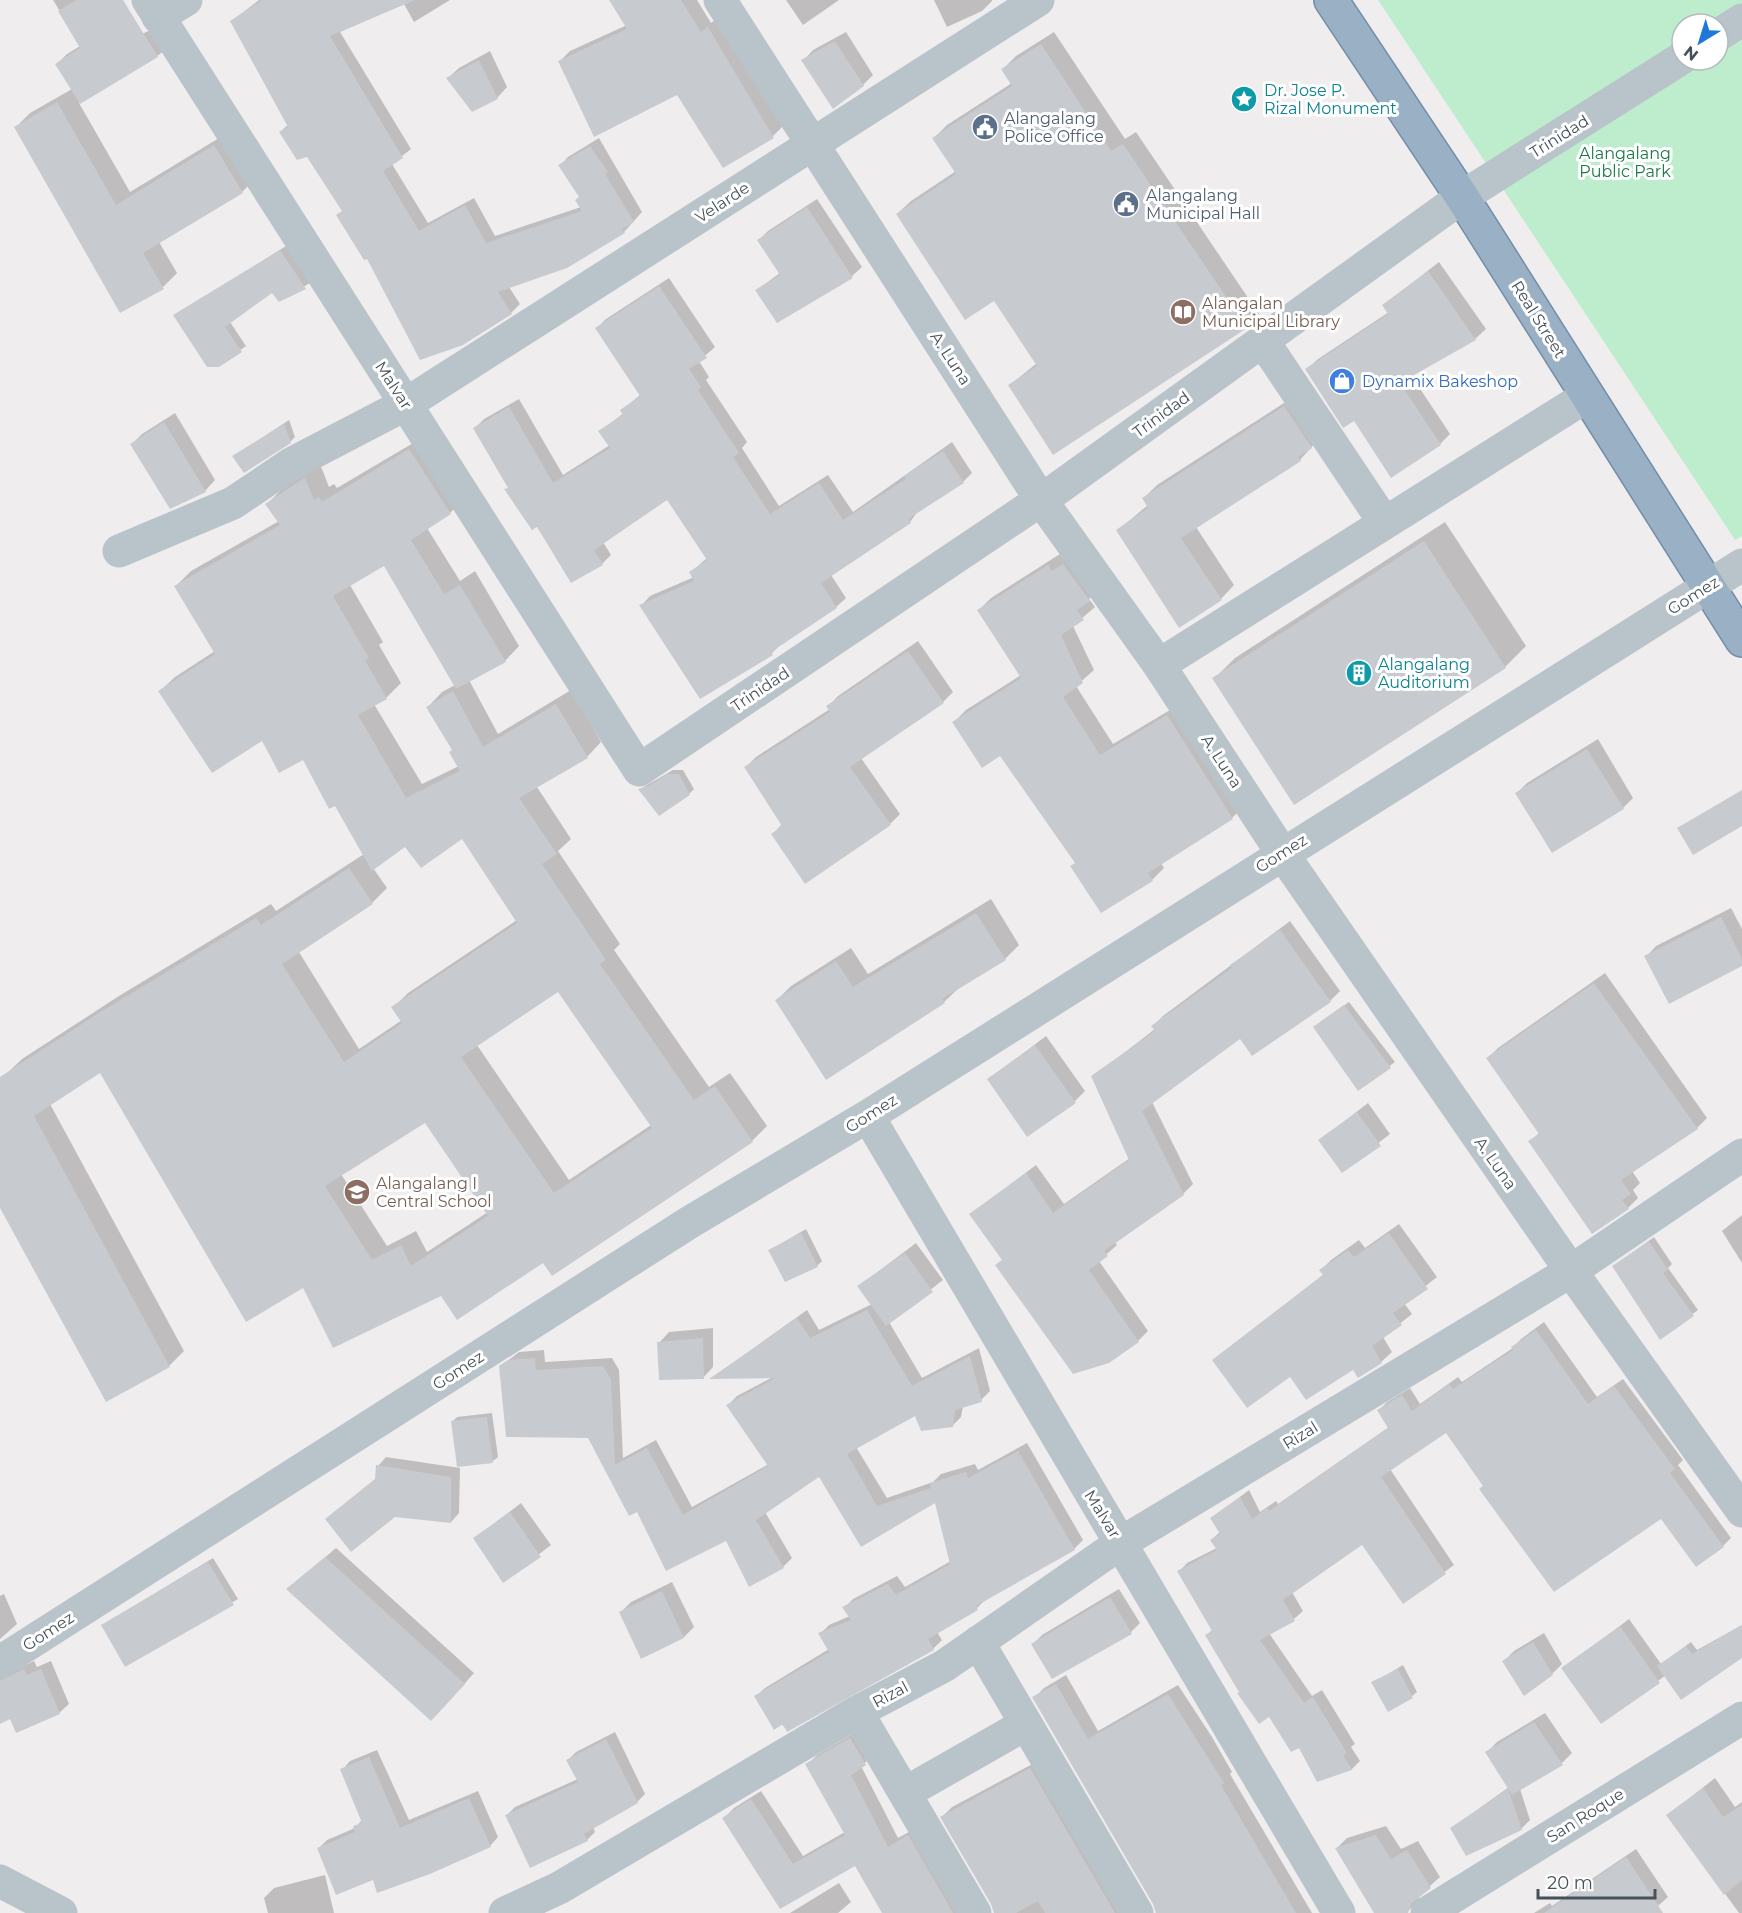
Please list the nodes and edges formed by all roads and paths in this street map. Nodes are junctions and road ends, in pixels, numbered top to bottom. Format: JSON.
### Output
{"nodes":[{"id":1,"x":186,"y":0,"type":"edge"},
{"id":2,"x":720,"y":0,"type":"edge"},
{"id":3,"x":1038,"y":0,"type":"edge"},
{"id":4,"x":1331,"y":0,"type":"edge"},
{"id":5,"x":153,"y":8,"type":"edge"},
{"id":6,"x":1670,"y":66,"type":"edge"},
{"id":7,"x":813,"y":144,"type":"junction"},
{"id":8,"x":1462,"y":197,"type":"junction"},
{"id":9,"x":1263,"y":341,"type":"junction"},
{"id":10,"x":1587,"y":396,"type":"junction"},
{"id":11,"x":406,"y":404,"type":"junction"},
{"id":12,"x":1041,"y":500,"type":"junction"},
{"id":13,"x":1384,"y":522,"type":"junction"},
{"id":14,"x":119,"y":551,"type":"dead end"},
{"id":15,"x":1742,"y":565,"type":"edge"},
{"id":16,"x":1708,"y":586,"type":"junction"},
{"id":17,"x":1742,"y":640,"type":"edge"},
{"id":18,"x":1159,"y":665,"type":"junction"},
{"id":19,"x":639,"y":770,"type":"joint"},
{"id":20,"x":1282,"y":853,"type":"junction"},
{"id":21,"x":868,"y":1116,"type":"junction"},
{"id":22,"x":1742,"y":1155,"type":"edge"},
{"id":23,"x":1571,"y":1271,"type":"junction"},
{"id":24,"x":1742,"y":1511,"type":"edge"},
{"id":25,"x":1121,"y":1544,"type":"junction"},
{"id":26,"x":978,"y":1642,"type":"junction"},
{"id":27,"x":0,"y":1662,"type":"edge"},
{"id":28,"x":857,"y":1712,"type":"junction"},
{"id":29,"x":1742,"y":1718,"type":"edge"},
{"id":30,"x":1024,"y":1725,"type":"junction"},
{"id":31,"x":904,"y":1793,"type":"junction"},
{"id":32,"x":0,"y":1881,"type":"edge"},
{"id":33,"x":61,"y":1913,"type":"edge"},
{"id":34,"x":505,"y":1913,"type":"edge"},
{"id":35,"x":975,"y":1913,"type":"edge"},
{"id":36,"x":1137,"y":1913,"type":"edge"},
{"id":37,"x":1339,"y":1913,"type":"edge"},
{"id":38,"x":1427,"y":1913,"type":"edge"}],
"edges":[{"from":1,"to":5,"type":"street"},
{"from":2,"to":7,"type":"street","name":"A. Luna"},
{"from":3,"to":7,"type":"street","name":"Velarde"},
{"from":4,"to":8,"type":"highway","name":"Real Street"},
{"from":5,"to":11,"type":"street","name":"Malvar"},
{"from":6,"to":8,"type":"street","name":"Trinidad"},
{"from":7,"to":11,"type":"street","name":"Velarde"},
{"from":7,"to":12,"type":"street","name":"A. Luna"},
{"from":8,"to":9,"type":"street","name":"Trinidad"},
{"from":8,"to":10,"type":"highway","name":"Real Street"},
{"from":9,"to":12,"type":"street","name":"Trinidad"},
{"from":9,"to":13,"type":"street"},
{"from":10,"to":13,"type":"street"},
{"from":10,"to":16,"type":"highway","name":"Real Street"},
{"from":11,"to":14,"type":"street","name":"Velarde"},
{"from":11,"to":19,"type":"street","name":"Malvar"},
{"from":12,"to":18,"type":"street","name":"A. Luna"},
{"from":12,"to":19,"type":"street","name":"Trinidad"},
{"from":13,"to":18,"type":"street"},
{"from":15,"to":16,"type":"street","name":"Gomez"},
{"from":16,"to":17,"type":"highway","name":"Real Street"},
{"from":16,"to":20,"type":"street","name":"Gomez"},
{"from":18,"to":20,"type":"street","name":"A. Luna"},
{"from":20,"to":21,"type":"street","name":"Gomez"},
{"from":20,"to":23,"type":"street","name":"A. Luna"},
{"from":21,"to":25,"type":"street","name":"Malvar"},
{"from":21,"to":27,"type":"street","name":"Gomez"},
{"from":22,"to":23,"type":"street","name":"Rizal"},
{"from":23,"to":24,"type":"street","name":"A. Luna"},
{"from":23,"to":25,"type":"street","name":"Rizal"},
{"from":25,"to":26,"type":"street","name":"Rizal"},
{"from":25,"to":37,"type":"street","name":"Malvar"},
{"from":26,"to":28,"type":"street","name":"Rizal"},
{"from":26,"to":30,"type":"street"},
{"from":28,"to":31,"type":"street"},
{"from":28,"to":34,"type":"street","name":"Rizal"},
{"from":29,"to":38,"type":"street","name":"San Roque"},
{"from":30,"to":31,"type":"street"},
{"from":30,"to":36,"type":"street"},
{"from":31,"to":35,"type":"street"},
{"from":32,"to":33,"type":"street"}]}
